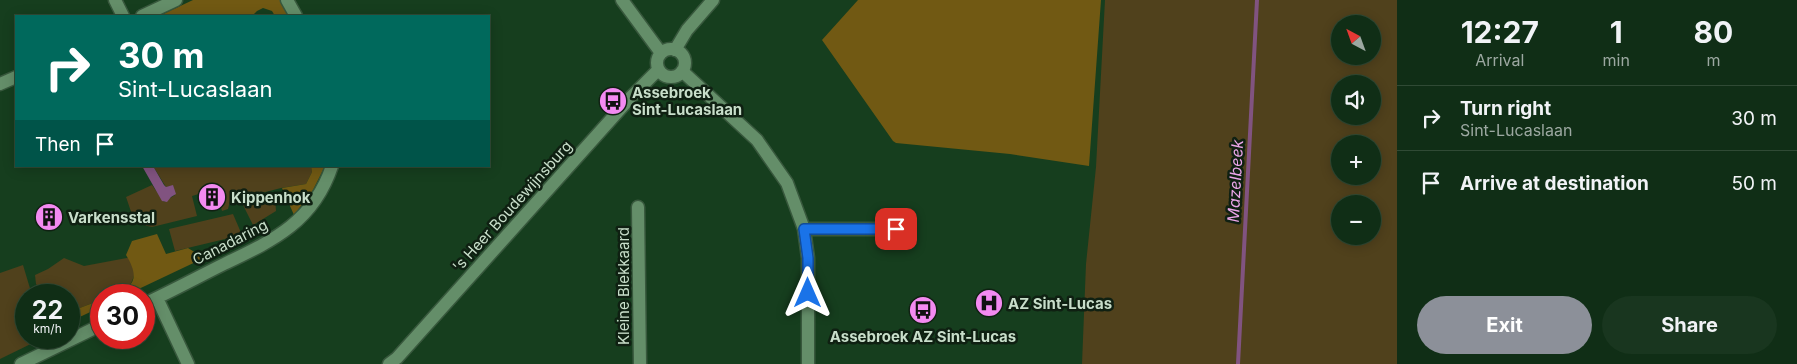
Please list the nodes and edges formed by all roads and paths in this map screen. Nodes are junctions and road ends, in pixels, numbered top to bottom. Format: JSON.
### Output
{"nodes":[{"id":1,"x":115,"y":0,"type":"edge"},
{"id":2,"x":176,"y":0,"type":"edge"},
{"id":3,"x":287,"y":0,"type":"edge"},
{"id":4,"x":622,"y":0,"type":"edge"},
{"id":5,"x":713,"y":0,"type":"edge"},
{"id":6,"x":123,"y":15,"type":"edge"},
{"id":7,"x":144,"y":15,"type":"edge"},
{"id":8,"x":295,"y":15,"type":"edge"},
{"id":9,"x":675,"y":50,"type":"junction"},
{"id":10,"x":661,"y":53,"type":"junction"},
{"id":11,"x":658,"y":70,"type":"junction"},
{"id":12,"x":682,"y":72,"type":"junction"},
{"id":13,"x":15,"y":77,"type":"edge"},
{"id":14,"x":0,"y":84,"type":"edge"},
{"id":15,"x":332,"y":167,"type":"edge"},
{"id":16,"x":638,"y":207,"type":"dead end"},
{"id":17,"x":804,"y":229,"type":"junction"},
{"id":18,"x":896,"y":229,"type":"dead end"},
{"id":19,"x":157,"y":298,"type":"joint"},
{"id":20,"x":90,"y":330,"type":"edge"},
{"id":21,"x":21,"y":364,"type":"edge"},
{"id":22,"x":188,"y":364,"type":"edge"},
{"id":23,"x":389,"y":364,"type":"edge"},
{"id":24,"x":640,"y":364,"type":"edge"},
{"id":25,"x":808,"y":364,"type":"edge"}],
"edges":[{"from":1,"to":6,"type":"street"},
{"from":2,"to":7,"type":"street"},
{"from":3,"to":8,"type":"street"},
{"from":4,"to":10,"type":"street"},
{"from":5,"to":9,"type":"street"},
{"from":9,"to":10,"type":"street"},
{"from":9,"to":12,"type":"street"},
{"from":10,"to":11,"type":"street"},
{"from":11,"to":12,"type":"street"},
{"from":11,"to":23,"type":"street","name":"'s Heer Boudewijnsburg"},
{"from":12,"to":17,"type":"street"},
{"from":13,"to":14,"type":"street"},
{"from":15,"to":19,"type":"street","name":"Canadaring"},
{"from":16,"to":24,"type":"street","name":"Kleine Blekkaard"},
{"from":17,"to":18,"type":"street"},
{"from":17,"to":25,"type":"street"},
{"from":19,"to":22,"type":"street"},
{"from":20,"to":21,"type":"street"}]}
